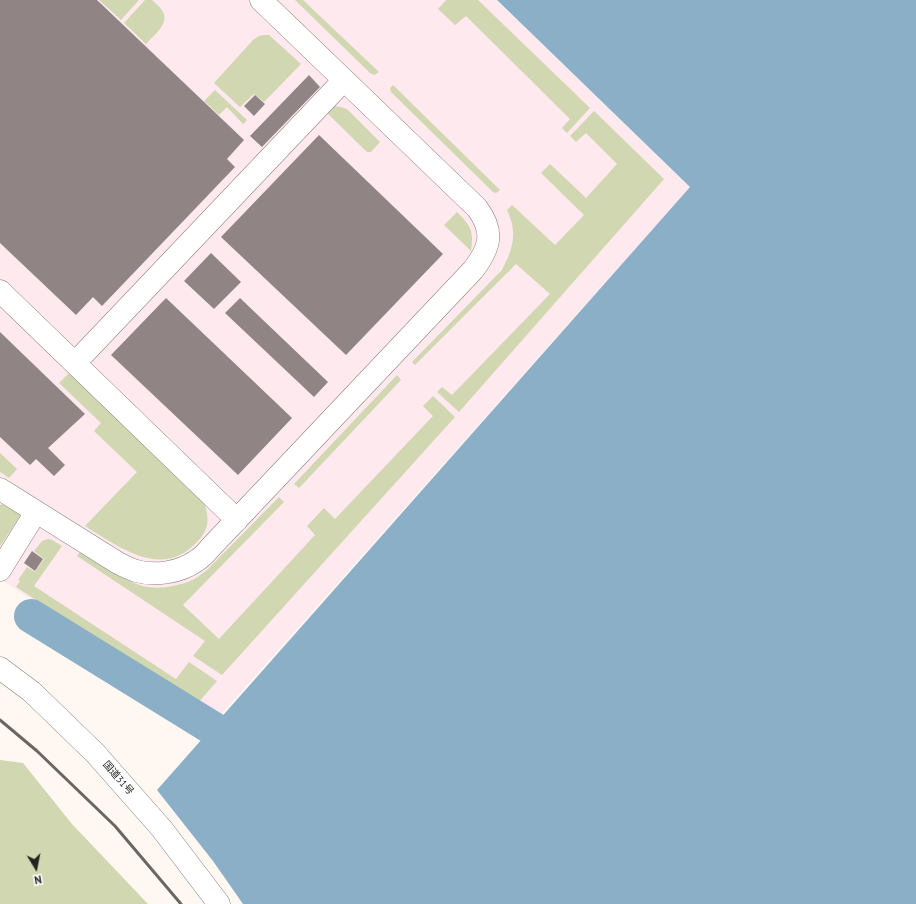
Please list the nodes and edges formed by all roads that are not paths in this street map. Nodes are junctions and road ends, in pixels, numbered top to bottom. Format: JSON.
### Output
{"nodes":[{"id":1,"x":261,"y":0,"type":"edge"},
{"id":2,"x":344,"y":80,"type":"junction"},
{"id":3,"x":0,"y":291,"type":"edge"},
{"id":4,"x":75,"y":363,"type":"junction"},
{"id":5,"x":0,"y":489,"type":"edge"},
{"id":6,"x":36,"y":512,"type":"junction"},
{"id":7,"x":237,"y":520,"type":"junction"},
{"id":8,"x":0,"y":570,"type":"edge"},
{"id":9,"x":0,"y":668,"type":"edge"},
{"id":10,"x":219,"y":904,"type":"edge"}],
"edges":[{"from":1,"to":2,"type":"main road"},
{"from":2,"to":4,"type":"main road"},
{"from":2,"to":7,"type":"main road"},
{"from":3,"to":4,"type":"main road"},
{"from":4,"to":7,"type":"main road"},
{"from":5,"to":6,"type":"main road"},
{"from":6,"to":7,"type":"main road"},
{"from":6,"to":8,"type":"main road"},
{"from":9,"to":10,"type":"main road","name":"国道31号"}]}
